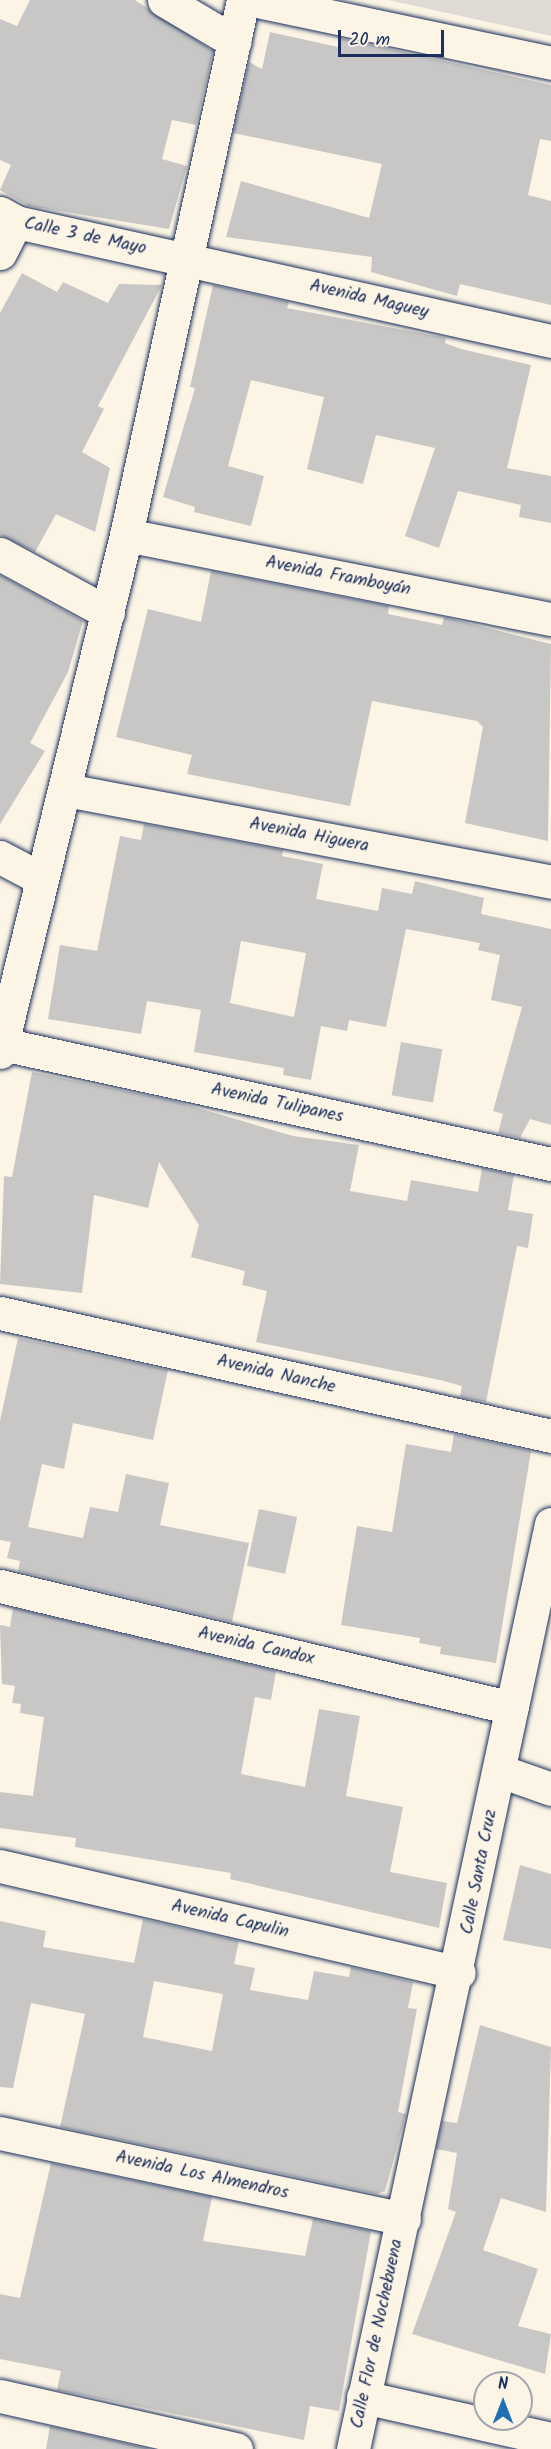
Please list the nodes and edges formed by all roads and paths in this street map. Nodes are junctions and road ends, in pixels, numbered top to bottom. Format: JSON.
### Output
{"nodes":[{"id":1,"x":164,"y":0,"type":"edge"},
{"id":2,"x":243,"y":0,"type":"edge"},
{"id":3,"x":253,"y":0,"type":"edge"},
{"id":4,"x":235,"y":42,"type":"junction"},
{"id":5,"x":551,"y":63,"type":"edge"},
{"id":6,"x":8,"y":217,"type":"edge"},
{"id":7,"x":0,"y":253,"type":"edge"},
{"id":8,"x":187,"y":260,"type":"junction"},
{"id":9,"x":551,"y":340,"type":"edge"},
{"id":10,"x":126,"y":534,"type":"junction"},
{"id":11,"x":0,"y":554,"type":"edge"},
{"id":12,"x":108,"y":613,"type":"junction"},
{"id":13,"x":551,"y":619,"type":"edge"},
{"id":14,"x":66,"y":790,"type":"junction"},
{"id":15,"x":0,"y":857,"type":"edge"},
{"id":16,"x":42,"y":879,"type":"junction"},
{"id":17,"x":551,"y":882,"type":"edge"},
{"id":18,"x":1,"y":1048,"type":"edge"},
{"id":19,"x":551,"y":1164,"type":"edge"},
{"id":20,"x":0,"y":1313,"type":"edge"},
{"id":21,"x":551,"y":1436,"type":"edge"},
{"id":22,"x":551,"y":1524,"type":"edge"},
{"id":23,"x":0,"y":1586,"type":"edge"},
{"id":24,"x":512,"y":1708,"type":"junction"},
{"id":25,"x":500,"y":1771,"type":"junction"},
{"id":26,"x":551,"y":1789,"type":"edge"},
{"id":27,"x":0,"y":1866,"type":"edge"},
{"id":28,"x":459,"y":1973,"type":"junction"},
{"id":29,"x":0,"y":2133,"type":"edge"},
{"id":30,"x":404,"y":2219,"type":"junction"},
{"id":31,"x":0,"y":2396,"type":"edge"},
{"id":32,"x":363,"y":2397,"type":"junction"},
{"id":33,"x":551,"y":2439,"type":"edge"},
{"id":34,"x":236,"y":2449,"type":"edge"},
{"id":35,"x":353,"y":2449,"type":"edge"}],
"edges":[{"from":1,"to":4,"type":"street"},
{"from":2,"to":4,"type":"street"},
{"from":3,"to":5,"type":"street"},
{"from":4,"to":8,"type":"street"},
{"from":6,"to":7,"type":"street","name":"Calle 3 de Mayo"},
{"from":6,"to":8,"type":"street","name":"Calle 3 de Mayo"},
{"from":8,"to":9,"type":"street","name":"Avenida Maguey"},
{"from":8,"to":10,"type":"street"},
{"from":10,"to":12,"type":"street"},
{"from":10,"to":13,"type":"street","name":"Avenida Framboyán"},
{"from":11,"to":12,"type":"street"},
{"from":12,"to":14,"type":"street"},
{"from":14,"to":16,"type":"street"},
{"from":14,"to":17,"type":"street","name":"Avenida Higuera"},
{"from":15,"to":16,"type":"street"},
{"from":16,"to":18,"type":"street"},
{"from":18,"to":19,"type":"street","name":"Avenida Tulipanes"},
{"from":20,"to":21,"type":"street","name":"Avenida Nanche"},
{"from":22,"to":24,"type":"street","name":"Calle Santa Cruz"},
{"from":23,"to":24,"type":"street","name":"Avenida Candox"},
{"from":24,"to":25,"type":"street","name":"Calle Santa Cruz"},
{"from":25,"to":26,"type":"street"},
{"from":25,"to":28,"type":"street","name":"Calle Santa Cruz"},
{"from":27,"to":28,"type":"street","name":"Avenida Capulin"},
{"from":28,"to":30,"type":"street","name":"Calle Santa Cruz"},
{"from":29,"to":30,"type":"street","name":"Avenida Los Almendros"},
{"from":30,"to":32,"type":"street","name":"Calle Flor de Nochebuena"},
{"from":31,"to":34,"type":"street"},
{"from":32,"to":33,"type":"street"},
{"from":32,"to":35,"type":"street","name":"Calle Flor de Nochebuena"}]}
